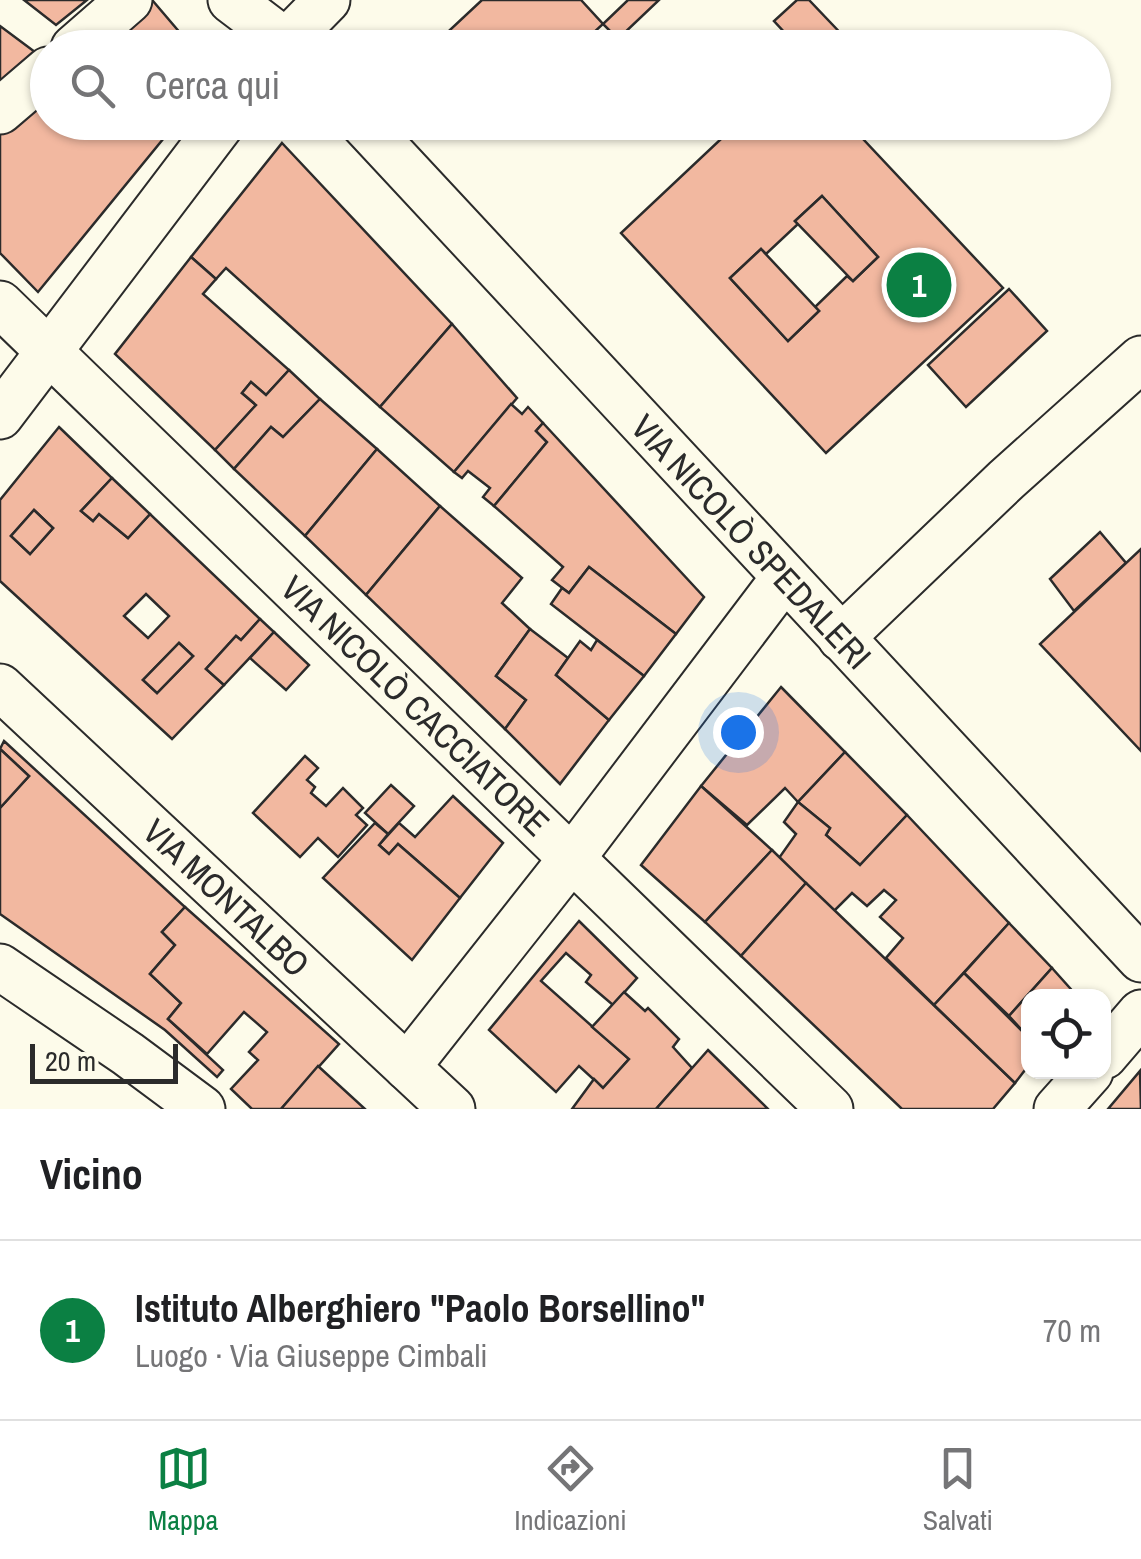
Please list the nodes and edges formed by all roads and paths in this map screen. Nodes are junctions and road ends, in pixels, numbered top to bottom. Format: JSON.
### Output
{"nodes":[{"id":1,"x":129,"y":0,"type":"edge"},
{"id":2,"x":230,"y":0,"type":"edge"},
{"id":3,"x":327,"y":0,"type":"edge"},
{"id":4,"x":95,"y":30,"type":"edge"},
{"id":5,"x":268,"y":30,"type":"edge"},
{"id":6,"x":300,"y":30,"type":"edge"},
{"id":7,"x":30,"y":85,"type":"edge"},
{"id":8,"x":0,"y":110,"type":"edge"},
{"id":9,"x":209,"y":140,"type":"edge"},
{"id":10,"x":379,"y":140,"type":"edge"},
{"id":11,"x":0,"y":304,"type":"edge"},
{"id":12,"x":49,"y":352,"type":"junction"},
{"id":13,"x":1141,"y":359,"type":"edge"},
{"id":14,"x":0,"y":416,"type":"edge"},
{"id":15,"x":784,"y":578,"type":"junction"},
{"id":16,"x":841,"y":638,"type":"junction"},
{"id":17,"x":0,"y":687,"type":"edge"},
{"id":18,"x":572,"y":858,"type":"junction"},
{"id":19,"x":1141,"y":959,"type":"edge"},
{"id":20,"x":0,"y":968,"type":"edge"},
{"id":21,"x":1141,"y":1013,"type":"edge"},
{"id":22,"x":1111,"y":1048,"type":"edge"},
{"id":23,"x":407,"y":1067,"type":"junction"},
{"id":24,"x":1084,"y":1079,"type":"edge"},
{"id":25,"x":202,"y":1109,"type":"edge"},
{"id":26,"x":452,"y":1109,"type":"edge"},
{"id":27,"x":830,"y":1109,"type":"edge"},
{"id":28,"x":1057,"y":1109,"type":"edge"}],
"edges":[{"from":1,"to":4,"type":"street"},
{"from":2,"to":5,"type":"street"},
{"from":3,"to":6,"type":"street"},
{"from":7,"to":8,"type":"street"},
{"from":9,"to":12,"type":"street"},
{"from":10,"to":15,"type":"street","name":"VIA NICOLÒ SPEDALERI"},
{"from":11,"to":12,"type":"street","name":"VIA NICOLÒ CACCIATORE"},
{"from":12,"to":14,"type":"street"},
{"from":12,"to":18,"type":"street","name":"VIA NICOLÒ CACCIATORE"},
{"from":13,"to":16,"type":"street"},
{"from":15,"to":16,"type":"street","name":"VIA NICOLÒ SPEDALERI"},
{"from":15,"to":18,"type":"street"},
{"from":16,"to":19,"type":"street","name":"VIA NICOLÒ SPEDALERI"},
{"from":17,"to":23,"type":"street","name":"VIA MONTALBO"},
{"from":18,"to":23,"type":"street"},
{"from":18,"to":27,"type":"street","name":"VIA NICOLÒ CACCIATORE"},
{"from":20,"to":25,"type":"street"},
{"from":21,"to":22,"type":"street"},
{"from":23,"to":26,"type":"street","name":"VIA MONTALBO"},
{"from":24,"to":28,"type":"street"}]}
